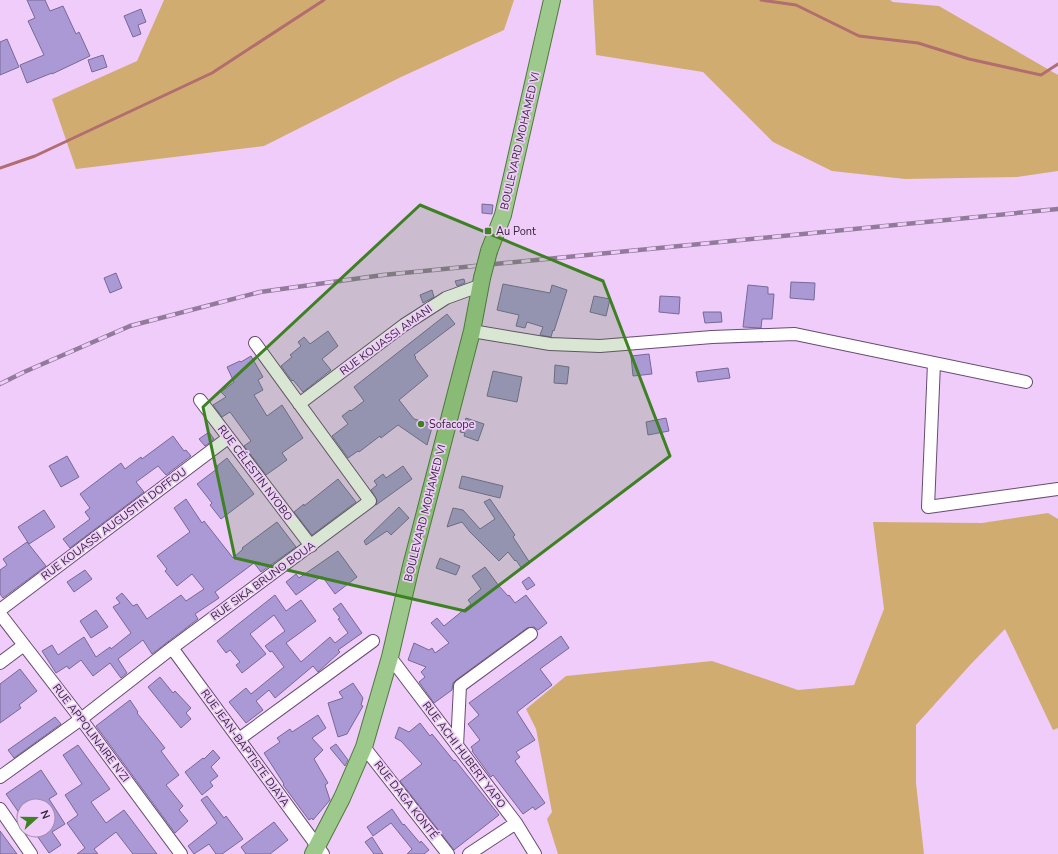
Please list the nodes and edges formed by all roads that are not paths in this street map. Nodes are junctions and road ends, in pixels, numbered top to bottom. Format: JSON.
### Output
{"nodes":[{"id":1,"x":552,"y":0,"type":"edge"},
{"id":2,"x":481,"y":282,"type":"junction"},
{"id":3,"x":472,"y":331,"type":"junction"},
{"id":4,"x":255,"y":343,"type":"dead end"},
{"id":5,"x":934,"y":363,"type":"junction"},
{"id":6,"x":1026,"y":382,"type":"dead end"},
{"id":7,"x":200,"y":400,"type":"dead end"},
{"id":8,"x":299,"y":404,"type":"junction"},
{"id":9,"x":228,"y":438,"type":"junction"},
{"id":10,"x":1058,"y":489,"type":"edge"},
{"id":11,"x":310,"y":546,"type":"junction"},
{"id":12,"x":0,"y":610,"type":"edge"},
{"id":13,"x":0,"y":614,"type":"edge"},
{"id":14,"x":531,"y":634,"type":"dead end"},
{"id":15,"x":373,"y":641,"type":"dead end"},
{"id":16,"x":24,"y":645,"type":"junction"},
{"id":17,"x":172,"y":648,"type":"junction"},
{"id":18,"x":390,"y":657,"type":"junction"},
{"id":19,"x":0,"y":663,"type":"edge"},
{"id":20,"x":81,"y":719,"type":"junction"},
{"id":21,"x":239,"y":739,"type":"junction"},
{"id":22,"x":457,"y":746,"type":"junction"},
{"id":23,"x":364,"y":747,"type":"junction"},
{"id":24,"x":0,"y":777,"type":"edge"},
{"id":25,"x":0,"y":809,"type":"edge"},
{"id":26,"x":516,"y":824,"type":"junction"},
{"id":27,"x":318,"y":852,"type":"edge"},
{"id":28,"x":31,"y":854,"type":"edge"},
{"id":29,"x":181,"y":854,"type":"edge"},
{"id":30,"x":448,"y":854,"type":"edge"},
{"id":31,"x":469,"y":854,"type":"edge"},
{"id":32,"x":535,"y":854,"type":"edge"}],
"edges":[{"from":1,"to":2,"type":"main road","name":"BOULEVARD MOHAMED VI","bridge":true},
{"from":2,"to":3,"type":"main road","name":"BOULEVARD MOHAMED VI"},
{"from":2,"to":8,"type":"street","name":"RUE KOUASSI AMANI"},
{"from":3,"to":5,"type":"street"},
{"from":3,"to":18,"type":"main road","name":"BOULEVARD MOHAMED VI"},
{"from":4,"to":8,"type":"street","name":"RUE SIKA BRUNO BOUA"},
{"from":5,"to":6,"type":"street"},
{"from":5,"to":10,"type":"street"},
{"from":7,"to":9,"type":"street","name":"RUE CÉLESTIN NYOBO"},
{"from":8,"to":11,"type":"street","name":"RUE SIKA BRUNO BOUA"},
{"from":9,"to":11,"type":"street","name":"RUE CÉLESTIN NYOBO"},
{"from":9,"to":12,"type":"street","name":"RUE KOUASSI AUGUSTIN DOFFOU"},
{"from":11,"to":17,"type":"street","name":"RUE SIKA BRUNO BOUA"},
{"from":13,"to":16,"type":"street","name":"RUE APPOLINAIRE N'ZI"},
{"from":14,"to":22,"type":"street"},
{"from":15,"to":21,"type":"street"},
{"from":16,"to":19,"type":"street"},
{"from":16,"to":20,"type":"street","name":"RUE APPOLINAIRE N'ZI"},
{"from":17,"to":20,"type":"street","name":"RUE SIKA BRUNO BOUA"},
{"from":17,"to":21,"type":"street","name":"RUE JEAN-BAPTISTE DJAYA"},
{"from":18,"to":22,"type":"street","name":"RUE ACHI HUBERT YAPO"},
{"from":18,"to":23,"type":"main road","name":"BOULEVARD MOHAMED VI"},
{"from":20,"to":24,"type":"street","name":"RUE SIKA BRUNO BOUA"},
{"from":20,"to":29,"type":"street","name":"RUE APPOLINAIRE N'ZI"},
{"from":21,"to":27,"type":"street","name":"RUE JEAN-BAPTISTE DJAYA"},
{"from":22,"to":26,"type":"street","name":"RUE ACHI HUBERT YAPO"},
{"from":23,"to":27,"type":"main road","name":"BOULEVARD MOHAMED VI"},
{"from":23,"to":30,"type":"street","name":"RUE DAGA KONTÉ"},
{"from":25,"to":28,"type":"street"},
{"from":26,"to":31,"type":"street"},
{"from":26,"to":32,"type":"street","name":"RUE ACHI HUBERT YAPO"}]}
